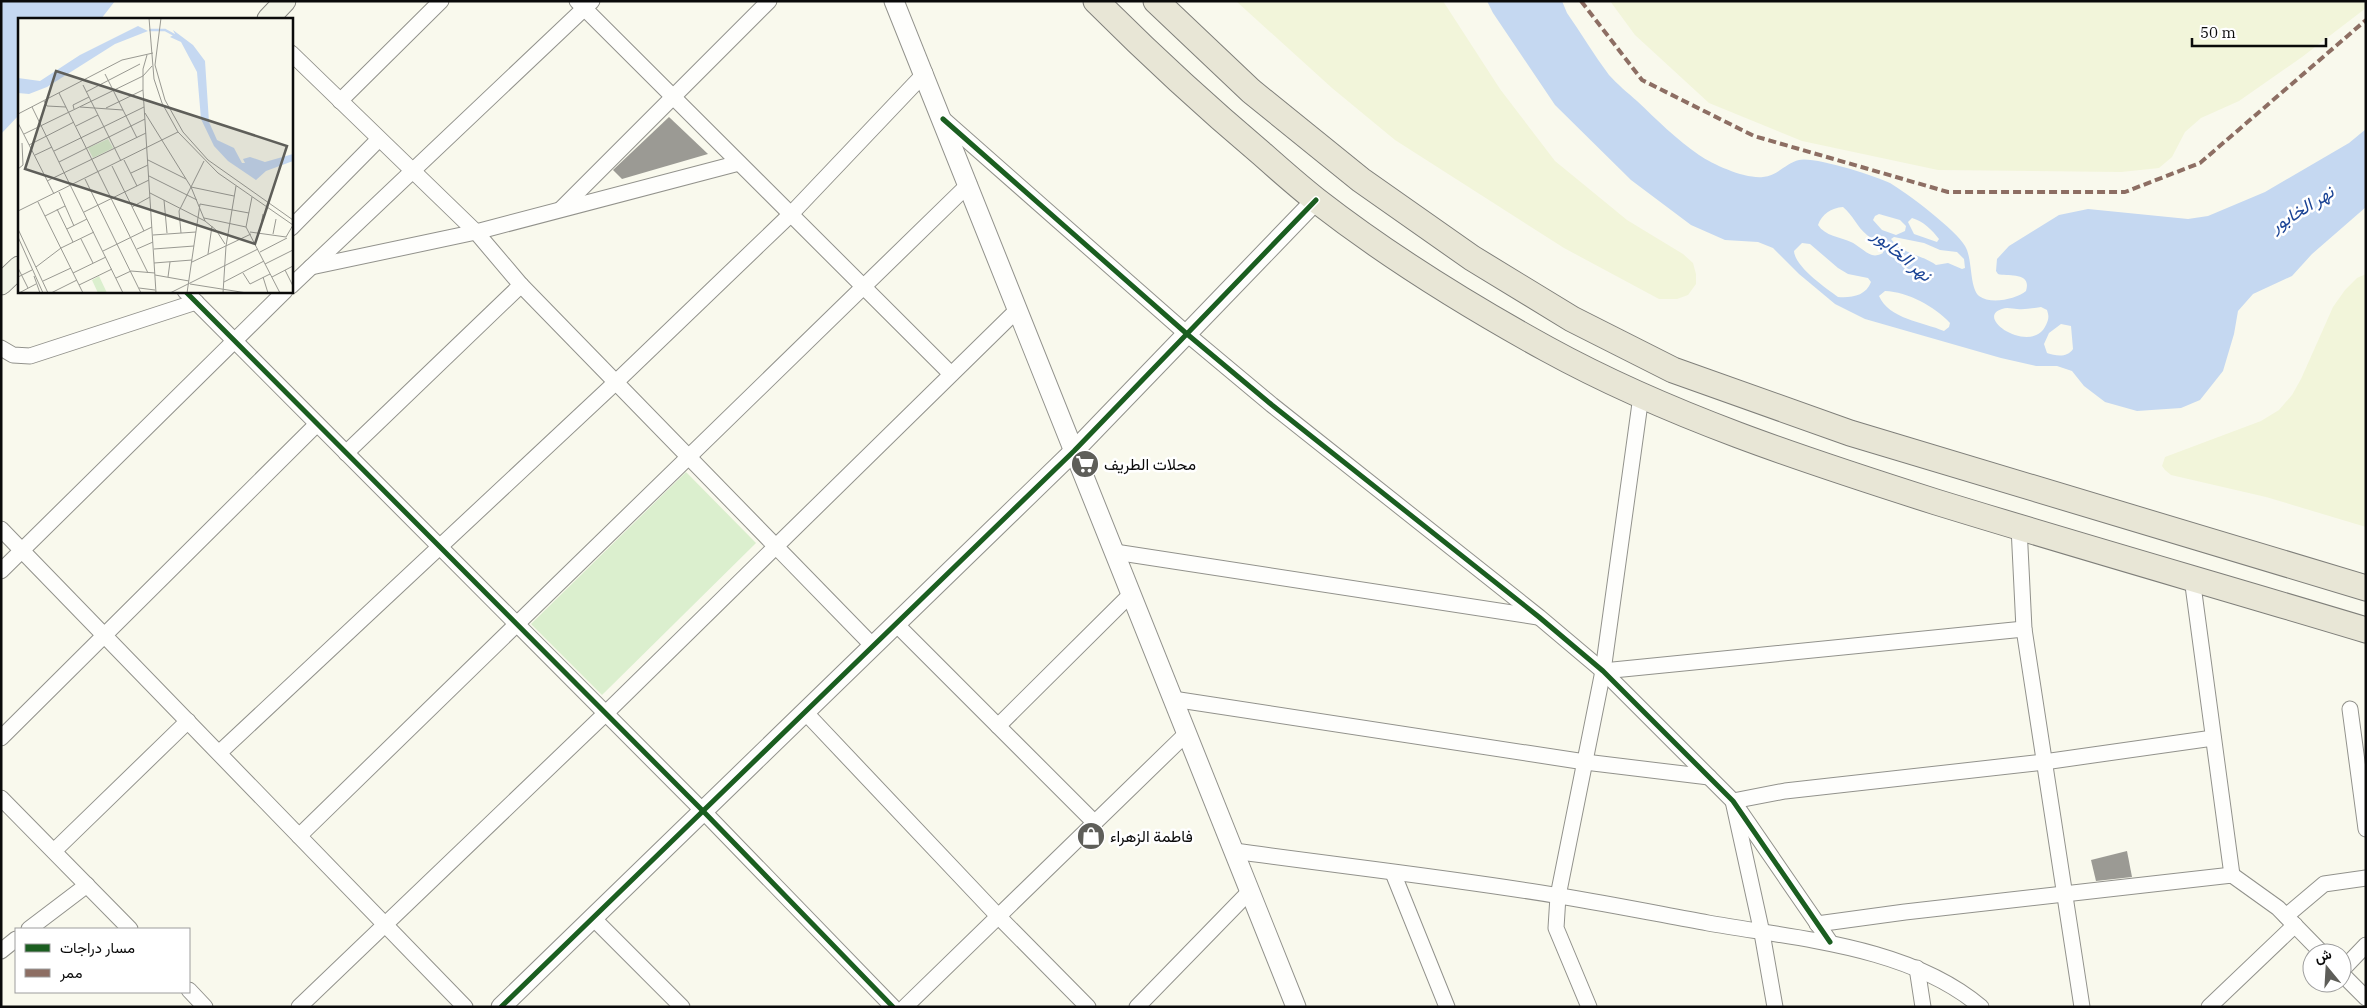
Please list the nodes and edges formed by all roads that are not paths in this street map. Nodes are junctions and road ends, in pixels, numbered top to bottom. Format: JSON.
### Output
{"nodes":[{"id":1,"x":285,"y":1,"type":"edge"},
{"id":2,"x":441,"y":1,"type":"edge"},
{"id":3,"x":768,"y":1,"type":"edge"},
{"id":4,"x":894,"y":1,"type":"edge"},
{"id":5,"x":1096,"y":1,"type":"edge"},
{"id":6,"x":1156,"y":1,"type":"edge"},
{"id":7,"x":585,"y":4,"type":"edge"},
{"id":8,"x":269,"y":18,"type":"edge"},
{"id":9,"x":292,"y":54,"type":"edge"},
{"id":10,"x":925,"y":73,"type":"junction"},
{"id":11,"x":673,"y":97,"type":"junction"},
{"id":12,"x":340,"y":101,"type":"junction"},
{"id":13,"x":943,"y":119,"type":"junction"},
{"id":14,"x":378,"y":140,"type":"junction"},
{"id":15,"x":739,"y":163,"type":"junction"},
{"id":16,"x":412,"y":172,"type":"junction"},
{"id":17,"x":969,"y":184,"type":"junction"},
{"id":18,"x":1316,"y":200,"type":"junction"},
{"id":19,"x":560,"y":210,"type":"junction"},
{"id":20,"x":791,"y":214,"type":"junction"},
{"id":21,"x":292,"y":227,"type":"edge"},
{"id":22,"x":476,"y":232,"type":"junction"},
{"id":23,"x":18,"y":267,"type":"edge"},
{"id":24,"x":311,"y":267,"type":"junction"},
{"id":25,"x":1,"y":284,"type":"edge"},
{"id":26,"x":292,"y":285,"type":"edge"},
{"id":27,"x":521,"y":285,"type":"junction"},
{"id":28,"x":863,"y":286,"type":"junction"},
{"id":29,"x":186,"y":292,"type":"edge"},
{"id":30,"x":277,"y":294,"type":"edge"},
{"id":31,"x":196,"y":302,"type":"junction"},
{"id":32,"x":1018,"y":309,"type":"junction"},
{"id":33,"x":1187,"y":334,"type":"junction"},
{"id":34,"x":234,"y":340,"type":"junction"},
{"id":35,"x":1,"y":348,"type":"edge"},
{"id":36,"x":951,"y":374,"type":"junction"},
{"id":37,"x":616,"y":382,"type":"junction"},
{"id":38,"x":1641,"y":396,"type":"junction"},
{"id":39,"x":317,"y":424,"type":"junction"},
{"id":40,"x":1074,"y":451,"type":"junction"},
{"id":41,"x":346,"y":453,"type":"junction"},
{"id":42,"x":688,"y":457,"type":"junction"},
{"id":43,"x":2019,"y":527,"type":"junction"},
{"id":44,"x":1,"y":529,"type":"edge"},
{"id":45,"x":776,"y":547,"type":"junction"},
{"id":46,"x":441,"y":548,"type":"junction"},
{"id":47,"x":22,"y":550,"type":"junction"},
{"id":48,"x":1115,"y":552,"type":"junction"},
{"id":49,"x":1,"y":571,"type":"edge"},
{"id":50,"x":2192,"y":578,"type":"junction"},
{"id":51,"x":2366,"y":588,"type":"edge"},
{"id":52,"x":1131,"y":594,"type":"junction"},
{"id":53,"x":1539,"y":617,"type":"junction"},
{"id":54,"x":517,"y":624,"type":"junction"},
{"id":55,"x":896,"y":624,"type":"junction"},
{"id":56,"x":2024,"y":629,"type":"junction"},
{"id":57,"x":2366,"y":630,"type":"edge"},
{"id":58,"x":104,"y":635,"type":"junction"},
{"id":59,"x":873,"y":646,"type":"junction"},
{"id":60,"x":1603,"y":671,"type":"junction"},
{"id":61,"x":1173,"y":698,"type":"junction"},
{"id":62,"x":2350,"y":709,"type":"dead end"},
{"id":63,"x":805,"y":712,"type":"junction"},
{"id":64,"x":606,"y":713,"type":"junction"},
{"id":65,"x":188,"y":721,"type":"junction"},
{"id":66,"x":998,"y":726,"type":"junction"},
{"id":67,"x":1187,"y":733,"type":"junction"},
{"id":68,"x":1,"y":738,"type":"edge"},
{"id":69,"x":2213,"y":738,"type":"junction"},
{"id":70,"x":219,"y":753,"type":"junction"},
{"id":71,"x":1585,"y":762,"type":"junction"},
{"id":72,"x":2044,"y":762,"type":"junction"},
{"id":73,"x":1709,"y":777,"type":"junction"},
{"id":74,"x":1,"y":798,"type":"edge"},
{"id":75,"x":1733,"y":801,"type":"junction"},
{"id":76,"x":703,"y":811,"type":"junction"},
{"id":77,"x":1095,"y":823,"type":"junction"},
{"id":78,"x":2366,"y":829,"type":"edge"},
{"id":79,"x":299,"y":836,"type":"junction"},
{"id":80,"x":54,"y":851,"type":"junction"},
{"id":81,"x":1234,"y":852,"type":"junction"},
{"id":82,"x":1393,"y":873,"type":"junction"},
{"id":83,"x":2232,"y":876,"type":"junction"},
{"id":84,"x":2366,"y":878,"type":"edge"},
{"id":85,"x":87,"y":885,"type":"junction"},
{"id":86,"x":1250,"y":891,"type":"junction"},
{"id":87,"x":1558,"y":896,"type":"junction"},
{"id":88,"x":2064,"y":896,"type":"junction"},
{"id":89,"x":998,"y":916,"type":"junction"},
{"id":90,"x":593,"y":918,"type":"junction"},
{"id":91,"x":2290,"y":921,"type":"junction"},
{"id":92,"x":385,"y":924,"type":"junction"},
{"id":93,"x":1818,"y":924,"type":"junction"},
{"id":94,"x":31,"y":928,"type":"edge"},
{"id":95,"x":129,"y":928,"type":"edge"},
{"id":96,"x":1762,"y":933,"type":"junction"},
{"id":97,"x":15,"y":940,"type":"edge"},
{"id":98,"x":1830,"y":942,"type":"junction"},
{"id":99,"x":2312,"y":943,"type":"edge"},
{"id":100,"x":2366,"y":945,"type":"edge"},
{"id":101,"x":1,"y":951,"type":"edge"},
{"id":102,"x":2352,"y":961,"type":"edge"},
{"id":103,"x":1917,"y":968,"type":"junction"},
{"id":104,"x":2352,"y":983,"type":"edge"},
{"id":105,"x":190,"y":991,"type":"edge"},
{"id":106,"x":2366,"y":998,"type":"edge"},
{"id":107,"x":205,"y":1007,"type":"edge"},
{"id":108,"x":299,"y":1007,"type":"edge"},
{"id":109,"x":465,"y":1007,"type":"edge"},
{"id":110,"x":501,"y":1007,"type":"edge"},
{"id":111,"x":682,"y":1007,"type":"edge"},
{"id":112,"x":893,"y":1007,"type":"edge"},
{"id":113,"x":904,"y":1007,"type":"edge"},
{"id":114,"x":1088,"y":1007,"type":"edge"},
{"id":115,"x":1137,"y":1007,"type":"edge"},
{"id":116,"x":1296,"y":1007,"type":"edge"},
{"id":117,"x":1447,"y":1007,"type":"edge"},
{"id":118,"x":1590,"y":1007,"type":"edge"},
{"id":119,"x":1775,"y":1007,"type":"edge"},
{"id":120,"x":1923,"y":1007,"type":"edge"},
{"id":121,"x":1982,"y":1007,"type":"edge"},
{"id":122,"x":2082,"y":1007,"type":"edge"},
{"id":123,"x":2209,"y":1007,"type":"edge"}],
"edges":[{"from":1,"to":8,"type":"main road"},
{"from":2,"to":12,"type":"street"},
{"from":3,"to":11,"type":"street"},
{"from":4,"to":10,"type":"street"},
{"from":5,"to":18,"type":"highway"},
{"from":6,"to":51,"type":"highway"},
{"from":7,"to":11,"type":"street"},
{"from":7,"to":16,"type":"street"},
{"from":9,"to":12,"type":"street"},
{"from":10,"to":13,"type":"street"},
{"from":10,"to":20,"type":"street"},
{"from":11,"to":15,"type":"street"},
{"from":11,"to":19,"type":"street"},
{"from":12,"to":14,"type":"street"},
{"from":13,"to":17,"type":"street"},
{"from":13,"to":33,"type":"street"},
{"from":14,"to":16,"type":"street"},
{"from":14,"to":21,"type":"street"},
{"from":15,"to":19,"type":"street"},
{"from":15,"to":20,"type":"street"},
{"from":16,"to":22,"type":"street"},
{"from":16,"to":24,"type":"street"},
{"from":17,"to":28,"type":"street"},
{"from":17,"to":32,"type":"street"},
{"from":18,"to":33,"type":"street"},
{"from":18,"to":38,"type":"highway"},
{"from":19,"to":22,"type":"street"},
{"from":20,"to":28,"type":"street"},
{"from":20,"to":37,"type":"street"},
{"from":22,"to":24,"type":"street"},
{"from":22,"to":27,"type":"street"},
{"from":23,"to":25,"type":"main road"},
{"from":24,"to":26,"type":"street"},
{"from":27,"to":37,"type":"street"},
{"from":27,"to":41,"type":"street"},
{"from":28,"to":36,"type":"street"},
{"from":28,"to":42,"type":"street"},
{"from":29,"to":31,"type":"street"},
{"from":30,"to":34,"type":"street"},
{"from":31,"to":34,"type":"street"},
{"from":31,"to":35,"type":"street"},
{"from":32,"to":36,"type":"street"},
{"from":32,"to":40,"type":"street"},
{"from":33,"to":40,"type":"street"},
{"from":33,"to":53,"type":"street"},
{"from":34,"to":39,"type":"street"},
{"from":34,"to":47,"type":"street"},
{"from":36,"to":45,"type":"street"},
{"from":37,"to":42,"type":"street"},
{"from":37,"to":46,"type":"street"},
{"from":38,"to":43,"type":"highway"},
{"from":38,"to":60,"type":"street"},
{"from":39,"to":41,"type":"street"},
{"from":39,"to":58,"type":"street"},
{"from":40,"to":48,"type":"street"},
{"from":40,"to":55,"type":"street"},
{"from":41,"to":46,"type":"street"},
{"from":42,"to":45,"type":"street"},
{"from":42,"to":54,"type":"street"},
{"from":43,"to":50,"type":"highway"},
{"from":43,"to":56,"type":"street"},
{"from":44,"to":47,"type":"street"},
{"from":45,"to":59,"type":"street"},
{"from":45,"to":64,"type":"street"},
{"from":46,"to":54,"type":"street"},
{"from":46,"to":70,"type":"street"},
{"from":47,"to":49,"type":"street"},
{"from":47,"to":58,"type":"street"},
{"from":48,"to":52,"type":"street"},
{"from":48,"to":53,"type":"street"},
{"from":50,"to":57,"type":"highway"},
{"from":50,"to":69,"type":"street"},
{"from":52,"to":61,"type":"street"},
{"from":52,"to":66,"type":"street"},
{"from":53,"to":60,"type":"street"},
{"from":54,"to":64,"type":"street"},
{"from":54,"to":79,"type":"street"},
{"from":55,"to":59,"type":"street"},
{"from":55,"to":66,"type":"street"},
{"from":56,"to":60,"type":"street"},
{"from":56,"to":72,"type":"street"},
{"from":58,"to":65,"type":"street"},
{"from":58,"to":68,"type":"street"},
{"from":59,"to":63,"type":"street"},
{"from":60,"to":71,"type":"street"},
{"from":60,"to":73,"type":"street"},
{"from":61,"to":67,"type":"street"},
{"from":61,"to":71,"type":"street"},
{"from":62,"to":78,"type":"street"},
{"from":63,"to":76,"type":"street"},
{"from":63,"to":89,"type":"street"},
{"from":64,"to":76,"type":"street"},
{"from":64,"to":92,"type":"street"},
{"from":65,"to":70,"type":"street"},
{"from":65,"to":80,"type":"street"},
{"from":66,"to":77,"type":"street"},
{"from":67,"to":77,"type":"street"},
{"from":67,"to":81,"type":"street"},
{"from":69,"to":72,"type":"street"},
{"from":69,"to":83,"type":"street"},
{"from":70,"to":79,"type":"street"},
{"from":71,"to":73,"type":"street"},
{"from":71,"to":87,"type":"street"},
{"from":72,"to":75,"type":"street"},
{"from":72,"to":88,"type":"street"},
{"from":73,"to":75,"type":"street"},
{"from":74,"to":80,"type":"street"},
{"from":75,"to":93,"type":"street"},
{"from":75,"to":96,"type":"street"},
{"from":76,"to":90,"type":"street"},
{"from":76,"to":112,"type":"street"},
{"from":77,"to":89,"type":"street"},
{"from":79,"to":92,"type":"street"},
{"from":80,"to":85,"type":"street"},
{"from":81,"to":82,"type":"street"},
{"from":81,"to":86,"type":"street"},
{"from":82,"to":87,"type":"street"},
{"from":82,"to":117,"type":"street"},
{"from":83,"to":88,"type":"street"},
{"from":83,"to":91,"type":"street"},
{"from":84,"to":91,"type":"street"},
{"from":85,"to":94,"type":"street"},
{"from":85,"to":95,"type":"street"},
{"from":86,"to":115,"type":"street"},
{"from":86,"to":116,"type":"street"},
{"from":87,"to":96,"type":"street"},
{"from":87,"to":118,"type":"street"},
{"from":88,"to":93,"type":"street"},
{"from":88,"to":122,"type":"street"},
{"from":89,"to":113,"type":"street"},
{"from":89,"to":114,"type":"street"},
{"from":90,"to":110,"type":"street"},
{"from":90,"to":111,"type":"street"},
{"from":91,"to":99,"type":"street"},
{"from":91,"to":123,"type":"street"},
{"from":92,"to":108,"type":"street"},
{"from":92,"to":109,"type":"street"},
{"from":93,"to":98,"type":"street"},
{"from":96,"to":98,"type":"street"},
{"from":96,"to":119,"type":"street"},
{"from":97,"to":101,"type":"street"},
{"from":98,"to":103,"type":"street"},
{"from":100,"to":102,"type":"street"},
{"from":103,"to":120,"type":"street"},
{"from":103,"to":121,"type":"street"},
{"from":104,"to":106,"type":"street"},
{"from":105,"to":107,"type":"street"}]}
